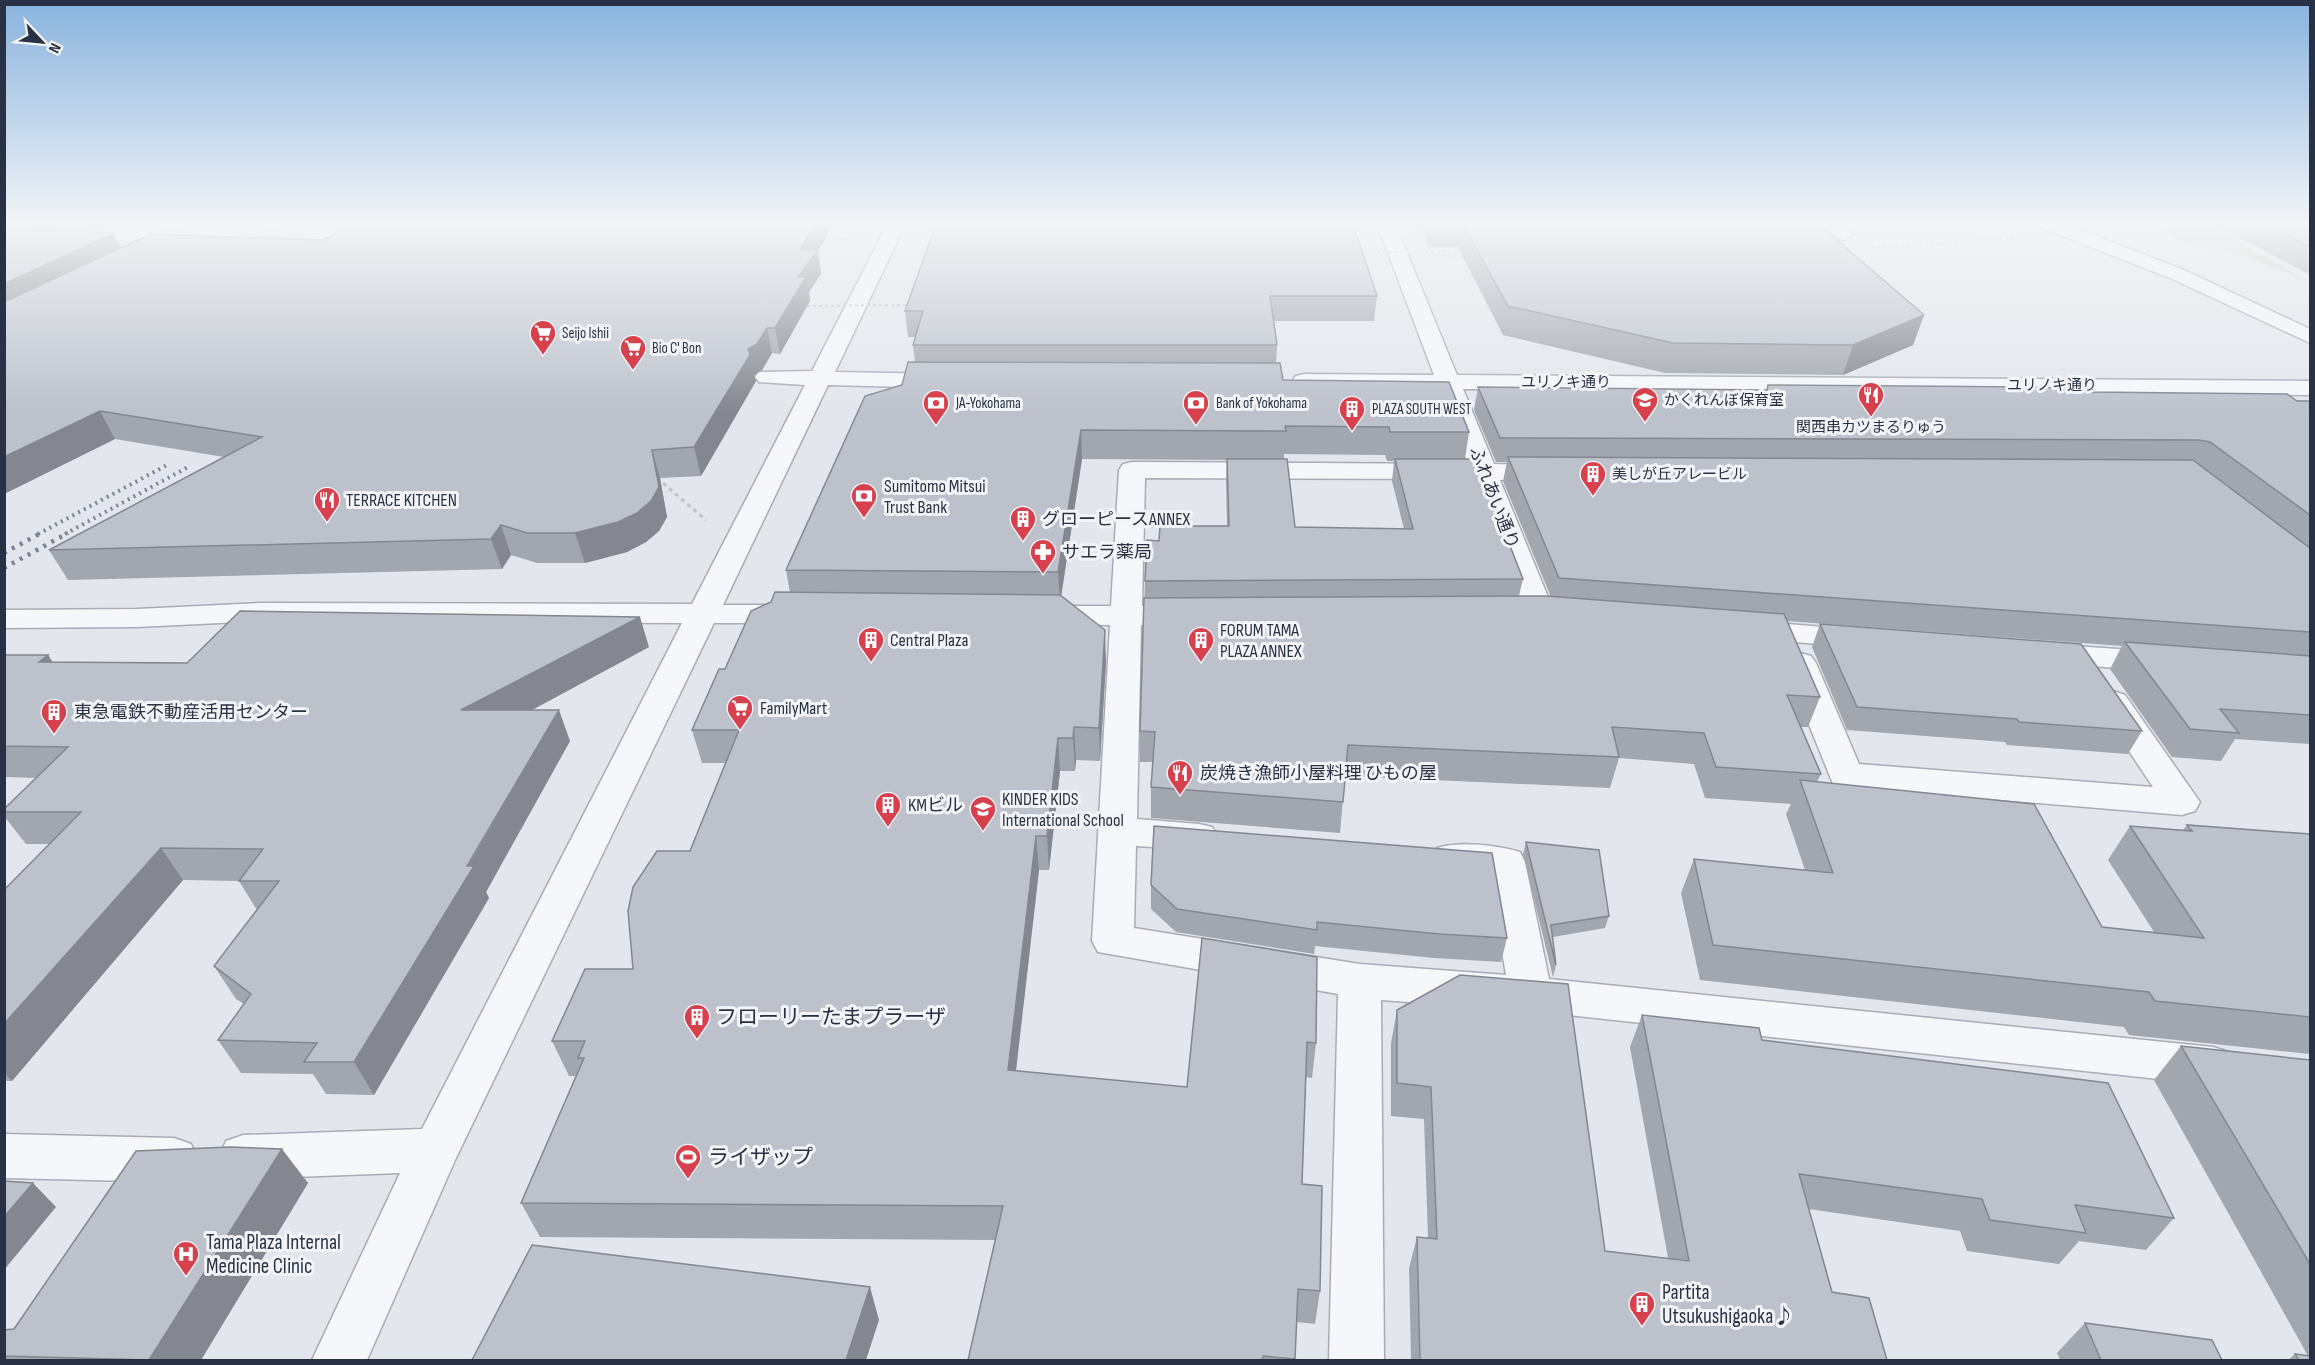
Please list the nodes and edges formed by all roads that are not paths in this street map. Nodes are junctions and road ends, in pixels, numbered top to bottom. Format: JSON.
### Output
{"nodes":[{"id":1,"x":867,"y":285,"type":"edge"},
{"id":2,"x":1410,"y":285,"type":"edge"},
{"id":3,"x":2200,"y":285,"type":"edge"},
{"id":4,"x":2310,"y":338,"type":"edge"},
{"id":5,"x":766,"y":377,"type":"dead end"},
{"id":6,"x":822,"y":378,"type":"junction"},
{"id":7,"x":965,"y":381,"type":"edge"},
{"id":8,"x":1283,"y":381,"type":"edge"},
{"id":9,"x":1449,"y":381,"type":"junction"},
{"id":10,"x":2310,"y":387,"type":"edge"},
{"id":11,"x":1482,"y":472,"type":"junction"},
{"id":12,"x":1577,"y":472,"type":"edge"},
{"id":13,"x":705,"y":612,"type":"junction"},
{"id":14,"x":824,"y":614,"type":"edge"},
{"id":15,"x":1012,"y":615,"type":"edge"},
{"id":16,"x":1504,"y":615,"type":"edge"},
{"id":17,"x":1126,"y":616,"type":"junction"},
{"id":18,"x":1220,"y":616,"type":"edge"},
{"id":19,"x":4,"y":620,"type":"edge"},
{"id":20,"x":1717,"y":628,"type":"edge"},
{"id":21,"x":1788,"y":633,"type":"junction"},
{"id":22,"x":1894,"y":642,"type":"edge"},
{"id":23,"x":2022,"y":652,"type":"edge"},
{"id":24,"x":2081,"y":656,"type":"junction"},
{"id":25,"x":2184,"y":663,"type":"edge"},
{"id":26,"x":1117,"y":831,"type":"junction"},
{"id":27,"x":1235,"y":840,"type":"edge"},
{"id":28,"x":1412,"y":854,"type":"edge"},
{"id":29,"x":1360,"y":981,"type":"junction"},
{"id":30,"x":1531,"y":994,"type":"junction"},
{"id":31,"x":2252,"y":1070,"type":"edge"},
{"id":32,"x":436,"y":1150,"type":"junction"},
{"id":33,"x":4,"y":1156,"type":"edge"},
{"id":34,"x":151,"y":1161,"type":"junction"},
{"id":35,"x":119,"y":1208,"type":"edge"},
{"id":36,"x":339,"y":1360,"type":"edge"},
{"id":37,"x":1356,"y":1360,"type":"edge"}],
"edges":[{"from":1,"to":6,"type":"street"},
{"from":2,"to":9,"type":"street","name":"ふれあい通り"},
{"from":3,"to":4,"type":"street"},
{"from":5,"to":6,"type":"street"},
{"from":6,"to":7,"type":"street"},
{"from":6,"to":13,"type":"street"},
{"from":8,"to":9,"type":"street","name":"ユリノキ通り"},
{"from":9,"to":10,"type":"street","name":"ユリノキ通り"},
{"from":9,"to":11,"type":"street","name":"ふれあい通り"},
{"from":11,"to":12,"type":"street"},
{"from":11,"to":16,"type":"street","name":"ふれあい通り"},
{"from":11,"to":17,"type":"street"},
{"from":13,"to":14,"type":"street"},
{"from":13,"to":19,"type":"street"},
{"from":13,"to":32,"type":"street"},
{"from":15,"to":17,"type":"street"},
{"from":17,"to":18,"type":"street"},
{"from":17,"to":26,"type":"street"},
{"from":20,"to":21,"type":"street"},
{"from":21,"to":22,"type":"street"},
{"from":21,"to":24,"type":"street"},
{"from":23,"to":24,"type":"street"},
{"from":24,"to":25,"type":"street"},
{"from":26,"to":27,"type":"street"},
{"from":26,"to":29,"type":"street"},
{"from":28,"to":30,"type":"street"},
{"from":29,"to":30,"type":"street"},
{"from":29,"to":37,"type":"street"},
{"from":30,"to":31,"type":"street"},
{"from":32,"to":34,"type":"street"},
{"from":32,"to":36,"type":"street"},
{"from":33,"to":34,"type":"street"},
{"from":34,"to":35,"type":"street"}]}
